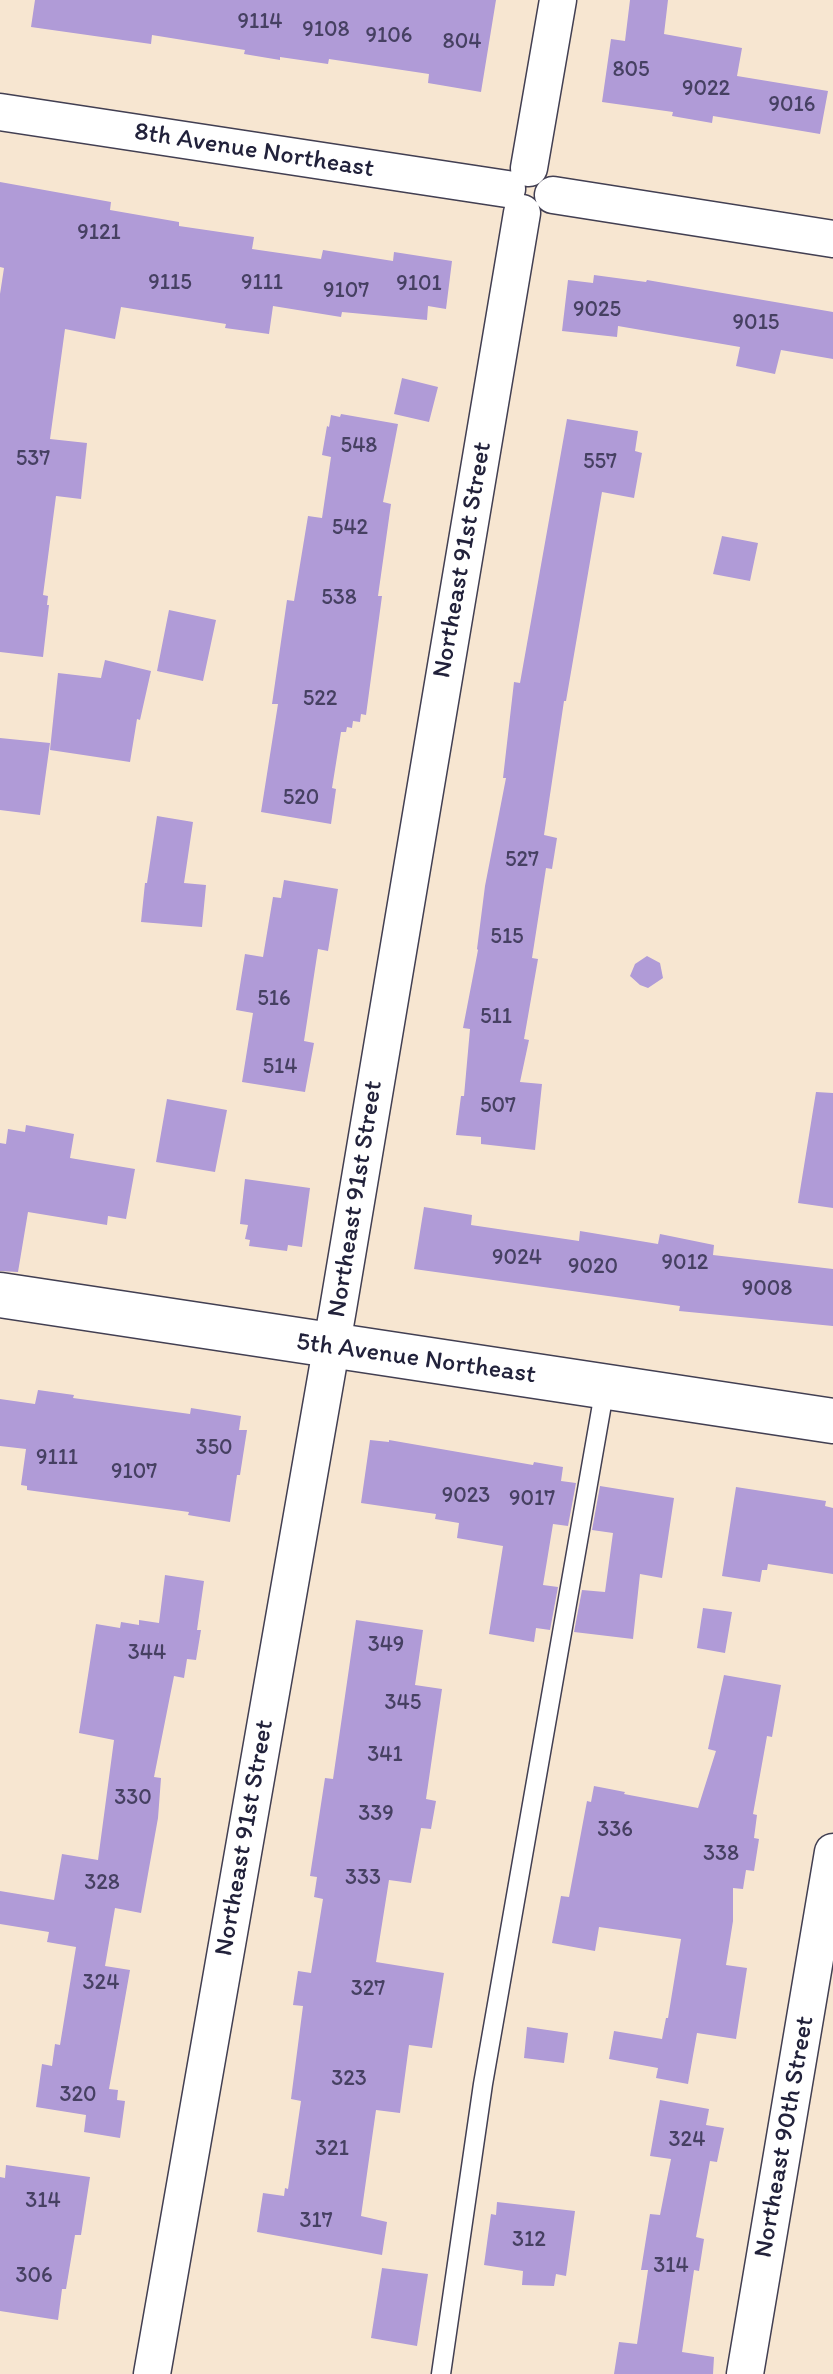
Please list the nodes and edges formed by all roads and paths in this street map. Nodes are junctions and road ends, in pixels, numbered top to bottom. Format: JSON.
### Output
{"nodes":[{"id":1,"x":558,"y":0,"type":"edge"},
{"id":2,"x":0,"y":112,"type":"edge"},
{"id":3,"x":528,"y":191,"type":"junction"},
{"id":4,"x":833,"y":239,"type":"edge"},
{"id":5,"x":0,"y":1295,"type":"edge"},
{"id":6,"x":332,"y":1347,"type":"junction"},
{"id":7,"x":605,"y":1387,"type":"junction"},
{"id":8,"x":833,"y":1421,"type":"edge"},
{"id":9,"x":833,"y":1852,"type":"edge"},
{"id":10,"x":152,"y":2374,"type":"edge"},
{"id":11,"x":441,"y":2374,"type":"edge"},
{"id":12,"x":745,"y":2374,"type":"edge"}],
"edges":[{"from":1,"to":3,"type":"street","name":"Northeast 91st Street"},
{"from":2,"to":3,"type":"street","name":"8th Avenue Northeast"},
{"from":3,"to":4,"type":"street","name":"8th Avenue Northeast"},
{"from":3,"to":6,"type":"street","name":"Northeast 91st Street"},
{"from":5,"to":6,"type":"main road","name":"5th Avenue Northeast"},
{"from":6,"to":7,"type":"main road","name":"5th Avenue Northeast"},
{"from":6,"to":10,"type":"street","name":"Northeast 91st Street"},
{"from":7,"to":8,"type":"main road","name":"5th Avenue Northeast"},
{"from":7,"to":11,"type":"lane"},
{"from":9,"to":12,"type":"street","name":"Northeast 90th Street"}]}
